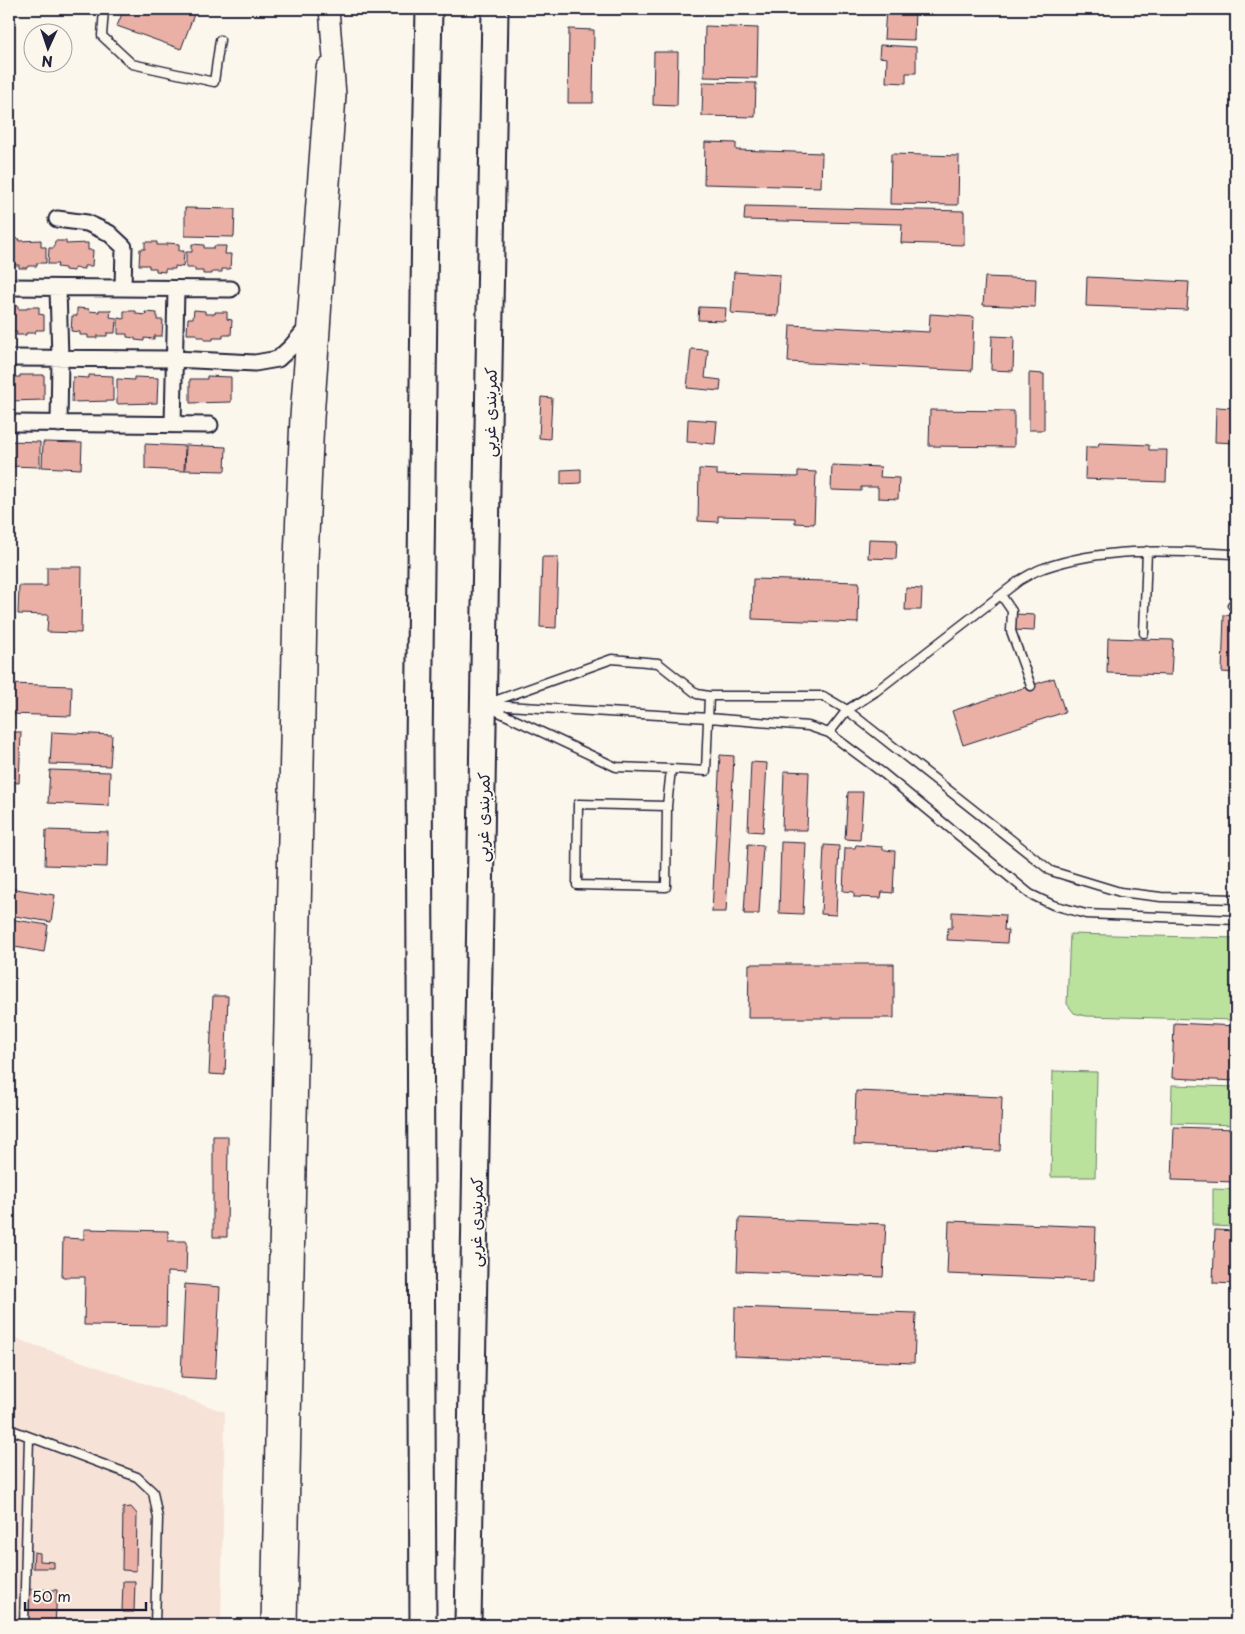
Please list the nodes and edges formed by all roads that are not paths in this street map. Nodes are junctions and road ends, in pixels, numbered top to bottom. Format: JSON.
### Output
{"nodes":[{"id":1,"x":104,"y":9,"type":"edge"},
{"id":2,"x":329,"y":9,"type":"edge"},
{"id":3,"x":429,"y":9,"type":"edge"},
{"id":4,"x":496,"y":9,"type":"edge"},
{"id":5,"x":330,"y":30,"type":"junction"},
{"id":6,"x":220,"y":40,"type":"dead end"},
{"id":7,"x":57,"y":220,"type":"dead end"},
{"id":8,"x":9,"y":287,"type":"edge"},
{"id":9,"x":58,"y":288,"type":"junction"},
{"id":10,"x":124,"y":288,"type":"junction"},
{"id":11,"x":176,"y":289,"type":"junction"},
{"id":12,"x":231,"y":289,"type":"dead end"},
{"id":13,"x":306,"y":329,"type":"junction"},
{"id":14,"x":9,"y":358,"type":"edge"},
{"id":15,"x":60,"y":358,"type":"junction"},
{"id":16,"x":174,"y":359,"type":"junction"},
{"id":17,"x":16,"y":423,"type":"dead end"},
{"id":18,"x":58,"y":424,"type":"junction"},
{"id":19,"x":173,"y":424,"type":"junction"},
{"id":20,"x":210,"y":425,"type":"dead end"},
{"id":21,"x":1147,"y":551,"type":"junction"},
{"id":22,"x":1236,"y":554,"type":"edge"},
{"id":23,"x":1001,"y":595,"type":"junction"},
{"id":24,"x":1144,"y":633,"type":"dead end"},
{"id":25,"x":1031,"y":686,"type":"dead end"},
{"id":26,"x":709,"y":696,"type":"junction"},
{"id":27,"x":484,"y":705,"type":"junction"},
{"id":28,"x":847,"y":710,"type":"junction"},
{"id":29,"x":708,"y":718,"type":"junction"},
{"id":30,"x":829,"y":733,"type":"junction"},
{"id":31,"x":671,"y":770,"type":"junction"},
{"id":32,"x":667,"y":806,"type":"junction"},
{"id":33,"x":1236,"y":899,"type":"edge"},
{"id":34,"x":1236,"y":920,"type":"edge"},
{"id":35,"x":9,"y":1429,"type":"edge"},
{"id":36,"x":29,"y":1437,"type":"junction"},
{"id":37,"x":24,"y":1625,"type":"edge"},
{"id":38,"x":155,"y":1625,"type":"edge"},
{"id":39,"x":271,"y":1625,"type":"edge"},
{"id":40,"x":287,"y":1625,"type":"edge"},
{"id":41,"x":423,"y":1625,"type":"edge"},
{"id":42,"x":468,"y":1625,"type":"edge"}],
"edges":[{"from":1,"to":6,"type":"lane"},
{"from":2,"to":5,"type":"street"},
{"from":3,"to":41,"type":"highway"},
{"from":4,"to":27,"type":"highway","name":"کمربندی غربی"},
{"from":5,"to":13,"type":"street"},
{"from":5,"to":40,"type":"street"},
{"from":7,"to":10,"type":"street"},
{"from":8,"to":9,"type":"street"},
{"from":9,"to":10,"type":"street"},
{"from":9,"to":15,"type":"street"},
{"from":10,"to":11,"type":"street"},
{"from":11,"to":12,"type":"street"},
{"from":11,"to":16,"type":"street"},
{"from":13,"to":16,"type":"street"},
{"from":13,"to":39,"type":"street"},
{"from":14,"to":15,"type":"street"},
{"from":15,"to":16,"type":"street"},
{"from":15,"to":18,"type":"street"},
{"from":16,"to":19,"type":"street"},
{"from":17,"to":18,"type":"street"},
{"from":18,"to":19,"type":"street"},
{"from":19,"to":20,"type":"street"},
{"from":21,"to":22,"type":"lane"},
{"from":21,"to":23,"type":"lane"},
{"from":21,"to":24,"type":"lane"},
{"from":23,"to":25,"type":"lane"},
{"from":23,"to":28,"type":"lane"},
{"from":26,"to":27,"type":"lane"},
{"from":26,"to":28,"type":"lane"},
{"from":26,"to":29,"type":"lane"},
{"from":27,"to":29,"type":"lane"},
{"from":27,"to":31,"type":"lane"},
{"from":27,"to":42,"type":"highway","name":"کمربندی غربی"},
{"from":28,"to":30,"type":"lane"},
{"from":28,"to":33,"type":"lane"},
{"from":29,"to":30,"type":"lane"},
{"from":29,"to":31,"type":"lane"},
{"from":30,"to":34,"type":"lane"},
{"from":31,"to":32,"type":"lane"},
{"from":32,"to":32,"type":"lane"},
{"from":35,"to":36,"type":"lane"},
{"from":36,"to":37,"type":"lane"},
{"from":36,"to":38,"type":"lane"}]}
